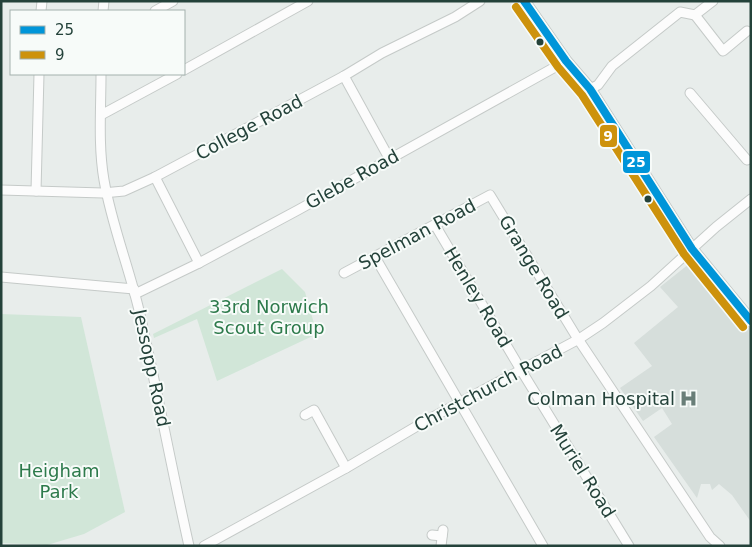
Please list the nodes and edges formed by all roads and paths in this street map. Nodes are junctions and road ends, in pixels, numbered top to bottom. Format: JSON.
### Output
{"nodes":[{"id":1,"x":173,"y":1,"type":"edge"},
{"id":2,"x":308,"y":1,"type":"edge"},
{"id":3,"x":480,"y":1,"type":"edge"},
{"id":4,"x":713,"y":1,"type":"edge"},
{"id":5,"x":528,"y":2,"type":"edge"},
{"id":6,"x":158,"y":10,"type":"edge"},
{"id":7,"x":694,"y":15,"type":"junction"},
{"id":8,"x":748,"y":31,"type":"dead end"},
{"id":9,"x":566,"y":61,"type":"junction"},
{"id":10,"x":185,"y":69,"type":"edge"},
{"id":11,"x":39,"y":75,"type":"edge"},
{"id":12,"x":102,"y":75,"type":"edge"},
{"id":13,"x":175,"y":75,"type":"edge"},
{"id":14,"x":344,"y":76,"type":"junction"},
{"id":15,"x":590,"y":89,"type":"junction"},
{"id":16,"x":690,"y":93,"type":"dead end"},
{"id":17,"x":101,"y":115,"type":"junction"},
{"id":18,"x":389,"y":158,"type":"junction"},
{"id":19,"x":748,"y":160,"type":"dead end"},
{"id":20,"x":155,"y":177,"type":"junction"},
{"id":21,"x":1,"y":190,"type":"edge"},
{"id":22,"x":36,"y":191,"type":"junction"},
{"id":23,"x":107,"y":193,"type":"junction"},
{"id":24,"x":490,"y":195,"type":"joint"},
{"id":25,"x":751,"y":199,"type":"edge"},
{"id":26,"x":435,"y":225,"type":"junction"},
{"id":27,"x":692,"y":249,"type":"junction"},
{"id":28,"x":375,"y":257,"type":"junction"},
{"id":29,"x":199,"y":263,"type":"junction"},
{"id":30,"x":344,"y":273,"type":"dead end"},
{"id":31,"x":1,"y":277,"type":"edge"},
{"id":32,"x":135,"y":291,"type":"junction"},
{"id":33,"x":751,"y":321,"type":"edge"},
{"id":34,"x":579,"y":340,"type":"junction"},
{"id":35,"x":521,"y":370,"type":"junction"},
{"id":36,"x":461,"y":402,"type":"junction"},
{"id":37,"x":313,"y":410,"type":"dead end"},
{"id":38,"x":346,"y":468,"type":"junction"},
{"id":39,"x":432,"y":535,"type":"dead end"},
{"id":40,"x":442,"y":537,"type":"edge"},
{"id":41,"x":189,"y":546,"type":"edge"},
{"id":42,"x":204,"y":546,"type":"edge"},
{"id":43,"x":543,"y":546,"type":"edge"},
{"id":44,"x":629,"y":546,"type":"edge"},
{"id":45,"x":720,"y":546,"type":"edge"}],
"edges":[{"from":1,"to":6,"type":"street"},
{"from":2,"to":10,"type":"street"},
{"from":3,"to":14,"type":"street","name":"College Road"},
{"from":4,"to":7,"type":"street"},
{"from":5,"to":9,"type":"street"},
{"from":7,"to":8,"type":"street"},
{"from":7,"to":15,"type":"street"},
{"from":9,"to":15,"type":"street"},
{"from":9,"to":18,"type":"street","name":"Glebe Road"},
{"from":11,"to":22,"type":"street"},
{"from":12,"to":17,"type":"street","name":"Jessopp Road"},
{"from":13,"to":17,"type":"street"},
{"from":14,"to":18,"type":"street"},
{"from":14,"to":20,"type":"street","name":"College Road"},
{"from":15,"to":27,"type":"street"},
{"from":16,"to":19,"type":"street"},
{"from":17,"to":23,"type":"street","name":"Jessopp Road"},
{"from":18,"to":29,"type":"street","name":"Glebe Road"},
{"from":20,"to":23,"type":"street","name":"College Road"},
{"from":20,"to":29,"type":"street"},
{"from":21,"to":22,"type":"street","name":"College Road"},
{"from":22,"to":23,"type":"street","name":"College Road"},
{"from":23,"to":32,"type":"street","name":"Jessopp Road"},
{"from":24,"to":26,"type":"street","name":"Spelman Road"},
{"from":24,"to":34,"type":"street","name":"Grange Road"},
{"from":25,"to":27,"type":"street","name":"Christchurch Road"},
{"from":26,"to":28,"type":"street","name":"Spelman Road"},
{"from":26,"to":35,"type":"street","name":"Henley Road"},
{"from":27,"to":33,"type":"street"},
{"from":27,"to":34,"type":"street","name":"Christchurch Road"},
{"from":28,"to":30,"type":"street","name":"Spelman Road"},
{"from":28,"to":36,"type":"street"},
{"from":29,"to":32,"type":"street","name":"Glebe Road"},
{"from":31,"to":32,"type":"street"},
{"from":32,"to":41,"type":"street","name":"Jessopp Road"},
{"from":34,"to":35,"type":"street","name":"Christchurch Road"},
{"from":34,"to":45,"type":"street","name":"Grange Road"},
{"from":35,"to":36,"type":"street","name":"Christchurch Road"},
{"from":35,"to":44,"type":"street","name":"Muriel Road"},
{"from":36,"to":38,"type":"street","name":"Christchurch Road"},
{"from":36,"to":43,"type":"street"},
{"from":37,"to":38,"type":"street"},
{"from":38,"to":42,"type":"street","name":"Christchurch Road"},
{"from":39,"to":40,"type":"street"}]}
